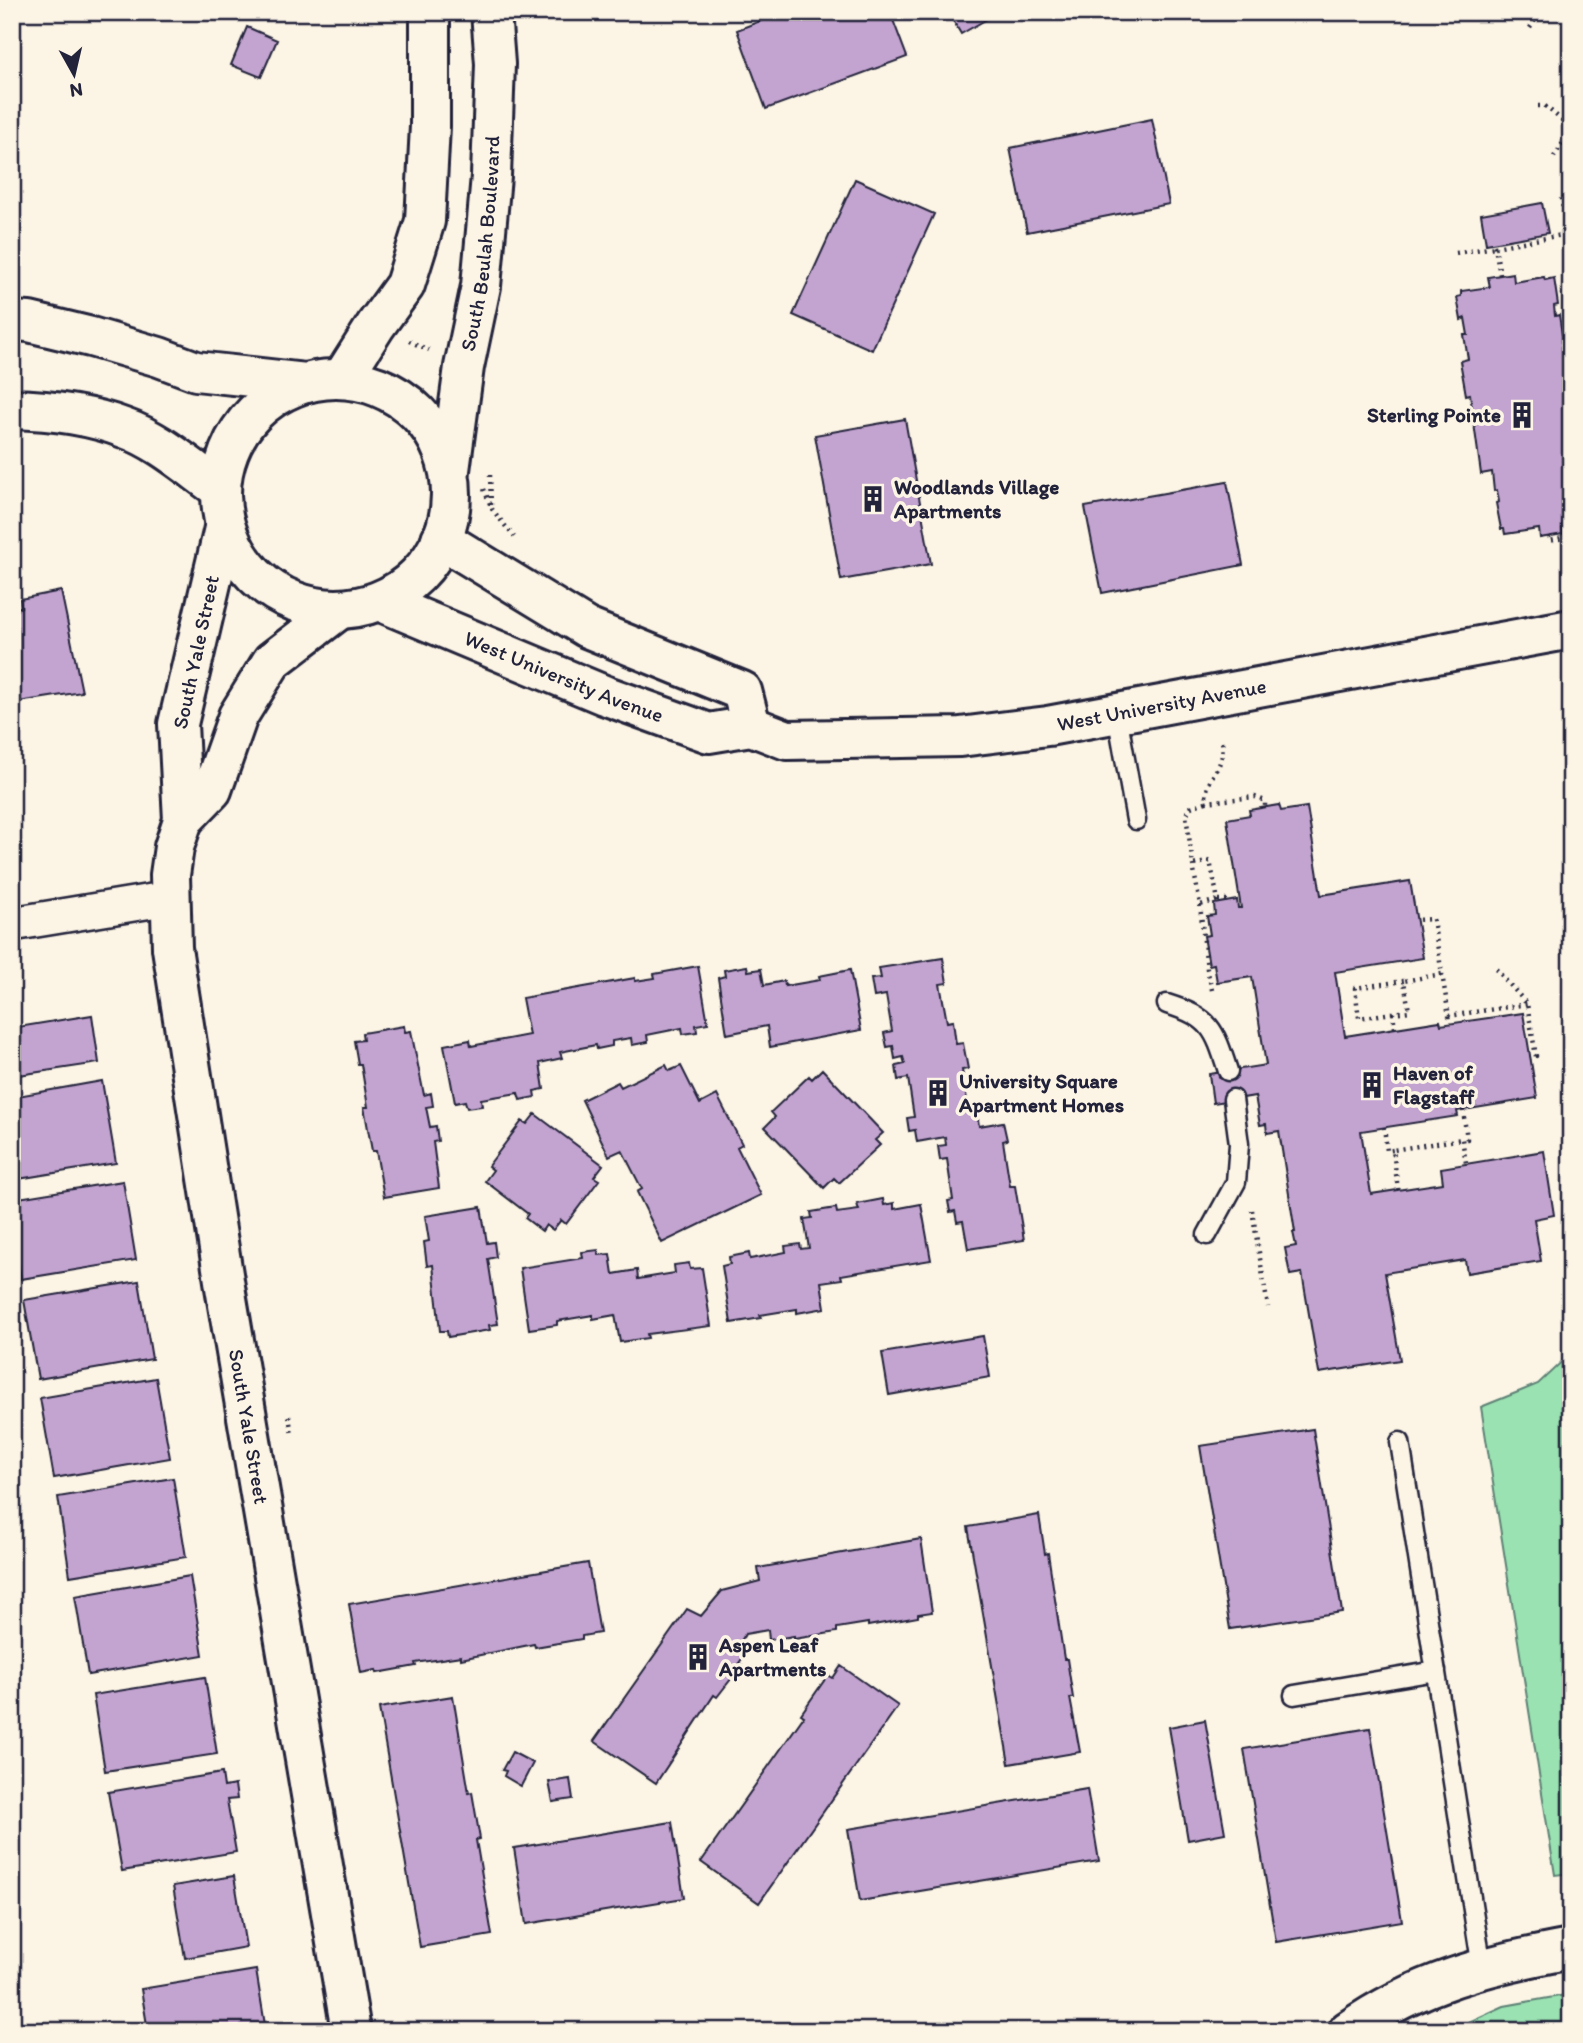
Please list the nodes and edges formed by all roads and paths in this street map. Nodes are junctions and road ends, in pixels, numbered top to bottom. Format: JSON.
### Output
{"nodes":[{"id":1,"x":430,"y":12,"type":"edge"},
{"id":2,"x":491,"y":12,"type":"edge"},
{"id":3,"x":1540,"y":12,"type":"edge"},
{"id":4,"x":1530,"y":28,"type":"dead end"},
{"id":5,"x":1538,"y":106,"type":"dead end"},
{"id":6,"x":1571,"y":129,"type":"edge"},
{"id":7,"x":1554,"y":157,"type":"dead end"},
{"id":8,"x":1561,"y":198,"type":"dead end"},
{"id":9,"x":1568,"y":234,"type":"junction"},
{"id":10,"x":1495,"y":247,"type":"junction"},
{"id":11,"x":1571,"y":250,"type":"edge"},
{"id":12,"x":1457,"y":253,"type":"dead end"},
{"id":13,"x":1500,"y":275,"type":"dead end"},
{"id":14,"x":12,"y":321,"type":"edge"},
{"id":15,"x":376,"y":325,"type":"junction"},
{"id":16,"x":464,"y":367,"type":"junction"},
{"id":17,"x":343,"y":377,"type":"junction"},
{"id":18,"x":306,"y":383,"type":"junction"},
{"id":19,"x":12,"y":409,"type":"edge"},
{"id":20,"x":467,"y":480,"type":"junction"},
{"id":21,"x":220,"y":489,"type":"junction"},
{"id":22,"x":223,"y":528,"type":"junction"},
{"id":23,"x":1549,"y":536,"type":"dead end"},
{"id":24,"x":1571,"y":536,"type":"edge"},
{"id":25,"x":441,"y":539,"type":"junction"},
{"id":26,"x":504,"y":577,"type":"junction"},
{"id":27,"x":379,"y":601,"type":"junction"},
{"id":28,"x":340,"y":609,"type":"junction"},
{"id":29,"x":1571,"y":629,"type":"edge"},
{"id":30,"x":1117,"y":714,"type":"junction"},
{"id":31,"x":751,"y":726,"type":"junction"},
{"id":32,"x":1222,"y":742,"type":"dead end"},
{"id":33,"x":1206,"y":802,"type":"junction"},
{"id":34,"x":1265,"y":808,"type":"dead end"},
{"id":35,"x":183,"y":820,"type":"junction"},
{"id":36,"x":1136,"y":820,"type":"dead end"},
{"id":37,"x":1193,"y":865,"type":"junction"},
{"id":38,"x":170,"y":898,"type":"junction"},
{"id":39,"x":1218,"y":900,"type":"junction"},
{"id":40,"x":1229,"y":902,"type":"dead end"},
{"id":41,"x":1200,"y":905,"type":"junction"},
{"id":42,"x":1416,"y":920,"type":"dead end"},
{"id":43,"x":12,"y":924,"type":"edge"},
{"id":44,"x":1496,"y":969,"type":"dead end"},
{"id":45,"x":1442,"y":974,"type":"junction"},
{"id":46,"x":1404,"y":981,"type":"junction"},
{"id":47,"x":1214,"y":996,"type":"dead end"},
{"id":48,"x":1167,"y":1004,"type":"dead end"},
{"id":49,"x":1527,"y":1004,"type":"junction"},
{"id":50,"x":1393,"y":1013,"type":"junction"},
{"id":51,"x":1395,"y":1028,"type":"dead end"},
{"id":52,"x":1530,"y":1058,"type":"dead end"},
{"id":53,"x":1228,"y":1071,"type":"dead end"},
{"id":54,"x":1233,"y":1099,"type":"dead end"},
{"id":55,"x":1463,"y":1110,"type":"dead end"},
{"id":56,"x":1384,"y":1127,"type":"dead end"},
{"id":57,"x":1462,"y":1139,"type":"junction"},
{"id":58,"x":1393,"y":1150,"type":"junction"},
{"id":59,"x":1466,"y":1163,"type":"dead end"},
{"id":60,"x":1398,"y":1190,"type":"dead end"},
{"id":61,"x":1207,"y":1236,"type":"dead end"},
{"id":62,"x":289,"y":1416,"type":"dead end"},
{"id":63,"x":292,"y":1439,"type":"dead end"},
{"id":64,"x":1400,"y":1442,"type":"dead end"},
{"id":65,"x":1436,"y":1671,"type":"junction"},
{"id":66,"x":1294,"y":1695,"type":"dead end"},
{"id":67,"x":1571,"y":1950,"type":"edge"},
{"id":68,"x":1482,"y":1968,"type":"junction"},
{"id":69,"x":351,"y":2031,"type":"edge"},
{"id":70,"x":1348,"y":2031,"type":"edge"}],
"edges":[{"from":1,"to":15,"type":"street"},
{"from":2,"to":16,"type":"street","name":"South Beulah Boulevard"},
{"from":3,"to":4,"type":"path"},
{"from":5,"to":6,"type":"path"},
{"from":6,"to":7,"type":"path"},
{"from":8,"to":9,"type":"path"},
{"from":9,"to":10,"type":"path"},
{"from":9,"to":11,"type":"path"},
{"from":10,"to":12,"type":"path"},
{"from":10,"to":13,"type":"path"},
{"from":14,"to":18,"type":"street"},
{"from":15,"to":16,"type":"path"},
{"from":15,"to":17,"type":"street"},
{"from":16,"to":20,"type":"street","name":"South Beulah Boulevard"},
{"from":17,"to":18,"type":"street"},
{"from":17,"to":20,"type":"street"},
{"from":18,"to":21,"type":"street"},
{"from":19,"to":21,"type":"street"},
{"from":20,"to":25,"type":"street"},
{"from":20,"to":26,"type":"path"},
{"from":21,"to":22,"type":"street"},
{"from":22,"to":28,"type":"street"},
{"from":22,"to":35,"type":"street","name":"South Yale Street"},
{"from":23,"to":24,"type":"path"},
{"from":25,"to":26,"type":"street"},
{"from":25,"to":27,"type":"street"},
{"from":26,"to":31,"type":"street"},
{"from":27,"to":28,"type":"street"},
{"from":27,"to":31,"type":"street","name":"West University Avenue"},
{"from":28,"to":35,"type":"street","name":"South Yale Street"},
{"from":29,"to":30,"type":"street","name":"West University Avenue"},
{"from":30,"to":31,"type":"street","name":"West University Avenue"},
{"from":30,"to":36,"type":"lane"},
{"from":32,"to":33,"type":"path"},
{"from":33,"to":34,"type":"path"},
{"from":33,"to":37,"type":"path"},
{"from":35,"to":38,"type":"street","name":"South Yale Street"},
{"from":37,"to":39,"type":"path"},
{"from":37,"to":41,"type":"path"},
{"from":38,"to":43,"type":"street"},
{"from":38,"to":69,"type":"street","name":"South Yale Street"},
{"from":39,"to":40,"type":"path"},
{"from":39,"to":41,"type":"path"},
{"from":41,"to":47,"type":"path"},
{"from":42,"to":45,"type":"path"},
{"from":44,"to":49,"type":"path"},
{"from":45,"to":46,"type":"path"},
{"from":45,"to":49,"type":"path"},
{"from":46,"to":50,"type":"path"},
{"from":46,"to":50,"type":"path"},
{"from":48,"to":53,"type":"lane"},
{"from":49,"to":52,"type":"path"},
{"from":50,"to":51,"type":"path"},
{"from":54,"to":61,"type":"lane"},
{"from":55,"to":57,"type":"path"},
{"from":56,"to":58,"type":"path"},
{"from":57,"to":58,"type":"path"},
{"from":57,"to":59,"type":"path"},
{"from":58,"to":60,"type":"path"},
{"from":62,"to":63,"type":"path"},
{"from":64,"to":65,"type":"lane"},
{"from":65,"to":66,"type":"lane"},
{"from":65,"to":68,"type":"lane"},
{"from":67,"to":68,"type":"street"},
{"from":68,"to":70,"type":"street"}]}
